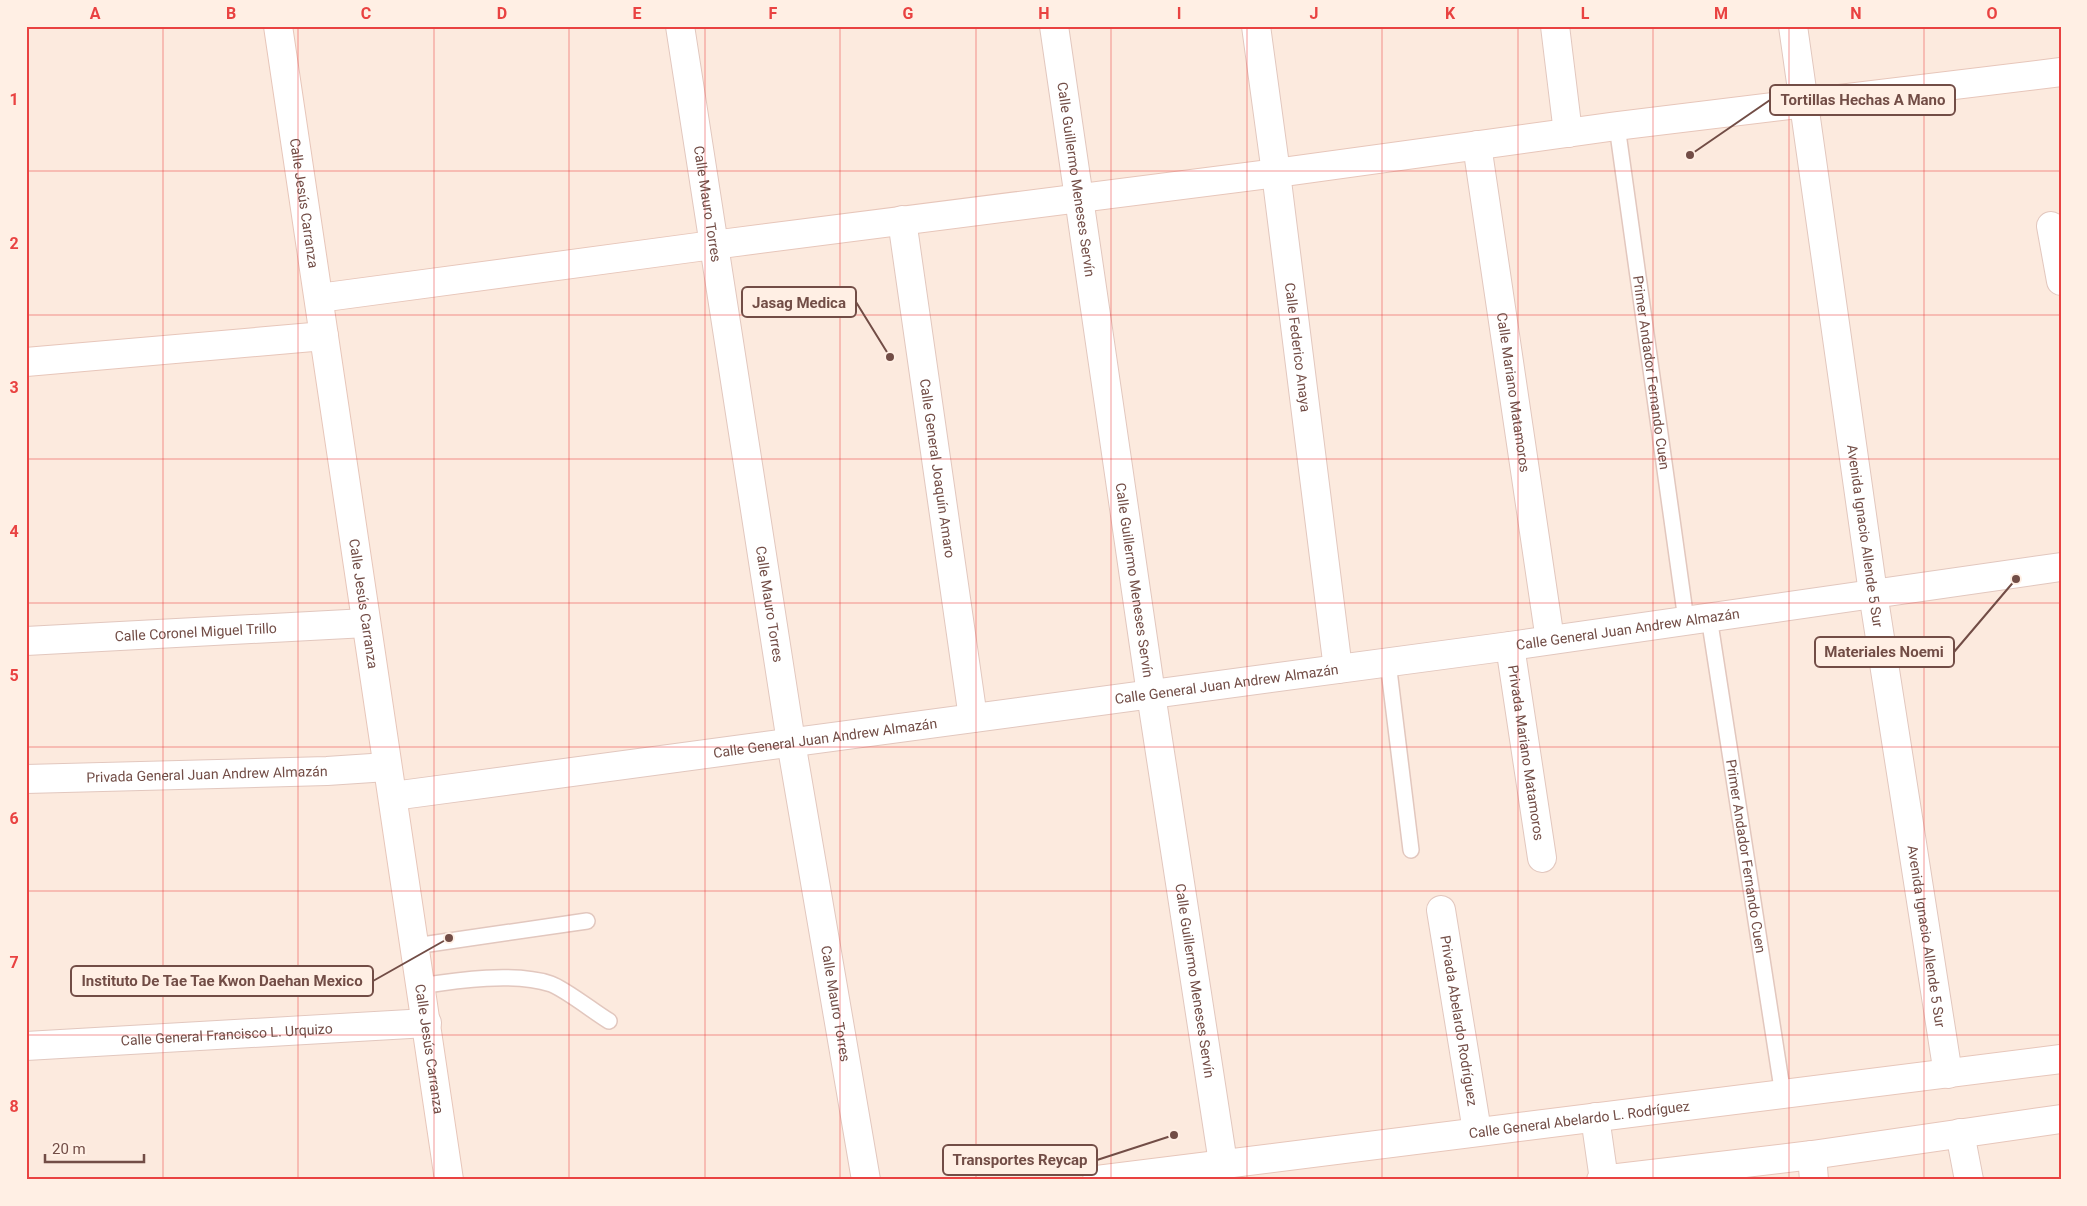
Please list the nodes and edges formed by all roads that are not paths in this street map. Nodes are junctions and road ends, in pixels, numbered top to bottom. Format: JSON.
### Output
{"nodes":[{"id":1,"x":278,"y":26,"type":"edge"},
{"id":2,"x":680,"y":26,"type":"edge"},
{"id":3,"x":1054,"y":26,"type":"edge"},
{"id":4,"x":1256,"y":26,"type":"edge"},
{"id":5,"x":1555,"y":26,"type":"edge"},
{"id":6,"x":1792,"y":26,"type":"edge"},
{"id":7,"x":2061,"y":72,"type":"edge"},
{"id":8,"x":1802,"y":104,"type":"junction"},
{"id":9,"x":1617,"y":126,"type":"junction"},
{"id":10,"x":1568,"y":133,"type":"junction"},
{"id":11,"x":1477,"y":145,"type":"junction"},
{"id":12,"x":1276,"y":173,"type":"junction"},
{"id":13,"x":1078,"y":198,"type":"junction"},
{"id":14,"x":902,"y":220,"type":"junction"},
{"id":15,"x":2051,"y":226,"type":"dead end"},
{"id":16,"x":714,"y":245,"type":"junction"},
{"id":17,"x":2061,"y":281,"type":"edge"},
{"id":18,"x":319,"y":298,"type":"junction"},
{"id":19,"x":324,"y":336,"type":"junction"},
{"id":20,"x":26,"y":362,"type":"edge"},
{"id":21,"x":2061,"y":567,"type":"edge"},
{"id":22,"x":1874,"y":593,"type":"junction"},
{"id":23,"x":1698,"y":618,"type":"junction"},
{"id":24,"x":366,"y":623,"type":"junction"},
{"id":25,"x":1550,"y":640,"type":"junction"},
{"id":26,"x":26,"y":641,"type":"edge"},
{"id":27,"x":1510,"y":646,"type":"junction"},
{"id":28,"x":1388,"y":662,"type":"junction"},
{"id":29,"x":1338,"y":669,"type":"junction"},
{"id":30,"x":1151,"y":694,"type":"junction"},
{"id":31,"x":973,"y":718,"type":"junction"},
{"id":32,"x":791,"y":742,"type":"junction"},
{"id":33,"x":387,"y":767,"type":"junction"},
{"id":34,"x":26,"y":779,"type":"edge"},
{"id":35,"x":393,"y":796,"type":"junction"},
{"id":36,"x":1411,"y":850,"type":"dead end"},
{"id":37,"x":1542,"y":858,"type":"dead end"},
{"id":38,"x":1441,"y":910,"type":"dead end"},
{"id":39,"x":587,"y":921,"type":"dead end"},
{"id":40,"x":415,"y":946,"type":"junction"},
{"id":41,"x":421,"y":986,"type":"junction"},
{"id":42,"x":609,"y":1021,"type":"dead end"},
{"id":43,"x":427,"y":1023,"type":"junction"},
{"id":44,"x":26,"y":1046,"type":"edge"},
{"id":45,"x":2061,"y":1060,"type":"edge"},
{"id":46,"x":1948,"y":1074,"type":"junction"},
{"id":47,"x":1784,"y":1095,"type":"junction"},
{"id":48,"x":1595,"y":1117,"type":"junction"},
{"id":49,"x":2061,"y":1119,"type":"edge"},
{"id":50,"x":1477,"y":1131,"type":"junction"},
{"id":51,"x":1960,"y":1133,"type":"junction"},
{"id":52,"x":1223,"y":1163,"type":"junction"},
{"id":53,"x":1813,"y":1168,"type":"edge"},
{"id":54,"x":449,"y":1180,"type":"edge"},
{"id":55,"x":866,"y":1180,"type":"edge"},
{"id":56,"x":1097,"y":1180,"type":"edge"},
{"id":57,"x":1603,"y":1180,"type":"edge"},
{"id":58,"x":1969,"y":1180,"type":"edge"}],
"edges":[{"from":1,"to":18,"type":"street","name":"Calle Jesús Carranza"},
{"from":2,"to":16,"type":"street","name":"Calle Mauro Torres"},
{"from":3,"to":13,"type":"street","name":"Calle Guillermo Meneses Servín"},
{"from":4,"to":12,"type":"street","name":"Calle Federico Anaya"},
{"from":5,"to":10,"type":"street"},
{"from":6,"to":8,"type":"street","name":"Avenida Ignacio Allende 5 Sur"},
{"from":7,"to":8,"type":"street"},
{"from":8,"to":9,"type":"street"},
{"from":8,"to":22,"type":"street","name":"Avenida Ignacio Allende 5 Sur"},
{"from":9,"to":10,"type":"street"},
{"from":9,"to":23,"type":"lane","name":"Primer Andador Fernando Cuen"},
{"from":10,"to":11,"type":"street"},
{"from":11,"to":12,"type":"street"},
{"from":11,"to":25,"type":"street","name":"Calle Mariano Matamoros"},
{"from":12,"to":13,"type":"street"},
{"from":12,"to":29,"type":"street","name":"Calle Federico Anaya"},
{"from":13,"to":14,"type":"street"},
{"from":13,"to":30,"type":"street","name":"Calle Guillermo Meneses Servín"},
{"from":14,"to":16,"type":"street"},
{"from":14,"to":31,"type":"street","name":"Calle General Joaquín Amaro"},
{"from":15,"to":17,"type":"street"},
{"from":16,"to":18,"type":"street"},
{"from":16,"to":32,"type":"street","name":"Calle Mauro Torres"},
{"from":18,"to":19,"type":"street","name":"Calle Jesús Carranza"},
{"from":19,"to":20,"type":"street"},
{"from":19,"to":24,"type":"street","name":"Calle Jesús Carranza"},
{"from":21,"to":22,"type":"street","name":"Calle General Juan Andrew Almazán"},
{"from":22,"to":23,"type":"street","name":"Calle General Juan Andrew Almazán"},
{"from":22,"to":46,"type":"street","name":"Avenida Ignacio Allende 5 Sur"},
{"from":23,"to":25,"type":"street","name":"Calle General Juan Andrew Almazán"},
{"from":23,"to":47,"type":"lane","name":"Primer Andador Fernando Cuen"},
{"from":24,"to":26,"type":"street","name":"Calle Coronel Miguel Trillo"},
{"from":24,"to":33,"type":"street","name":"Calle Jesús Carranza"},
{"from":25,"to":27,"type":"street","name":"Calle General Juan Andrew Almazán"},
{"from":27,"to":28,"type":"street","name":"Calle General Juan Andrew Almazán"},
{"from":27,"to":37,"type":"street","name":"Privada Mariano Matamoros"},
{"from":28,"to":29,"type":"street","name":"Calle General Juan Andrew Almazán"},
{"from":28,"to":36,"type":"lane"},
{"from":29,"to":30,"type":"street","name":"Calle General Juan Andrew Almazán"},
{"from":30,"to":31,"type":"street","name":"Calle General Juan Andrew Almazán"},
{"from":30,"to":52,"type":"street","name":"Calle Guillermo Meneses Servín"},
{"from":31,"to":32,"type":"street","name":"Calle General Juan Andrew Almazán"},
{"from":32,"to":35,"type":"street","name":"Calle General Juan Andrew Almazán"},
{"from":32,"to":55,"type":"street","name":"Calle Mauro Torres"},
{"from":33,"to":34,"type":"street","name":"Privada General Juan Andrew Almazán"},
{"from":33,"to":35,"type":"street","name":"Calle Jesús Carranza"},
{"from":35,"to":40,"type":"street","name":"Calle Jesús Carranza"},
{"from":38,"to":50,"type":"street","name":"Privada Abelardo Rodríguez"},
{"from":39,"to":40,"type":"lane"},
{"from":40,"to":41,"type":"street","name":"Calle Jesús Carranza"},
{"from":41,"to":42,"type":"lane"},
{"from":41,"to":43,"type":"street","name":"Calle Jesús Carranza"},
{"from":43,"to":44,"type":"street","name":"Calle General Francisco L. Urquizo"},
{"from":43,"to":54,"type":"street","name":"Calle Jesús Carranza"},
{"from":45,"to":46,"type":"street","name":"Calle General Abelardo L. Rodríguez"},
{"from":46,"to":47,"type":"street","name":"Calle General Abelardo L. Rodríguez"},
{"from":47,"to":48,"type":"street","name":"Calle General Abelardo L. Rodríguez"},
{"from":48,"to":50,"type":"street","name":"Calle General Abelardo L. Rodríguez"},
{"from":48,"to":57,"type":"street"},
{"from":49,"to":51,"type":"street"},
{"from":50,"to":52,"type":"street","name":"Calle General Abelardo L. Rodríguez"},
{"from":51,"to":53,"type":"street"},
{"from":51,"to":58,"type":"street"},
{"from":52,"to":56,"type":"street","name":"Calle General Abelardo L. Rodríguez"},
{"from":53,"to":57,"type":"street"}]}
